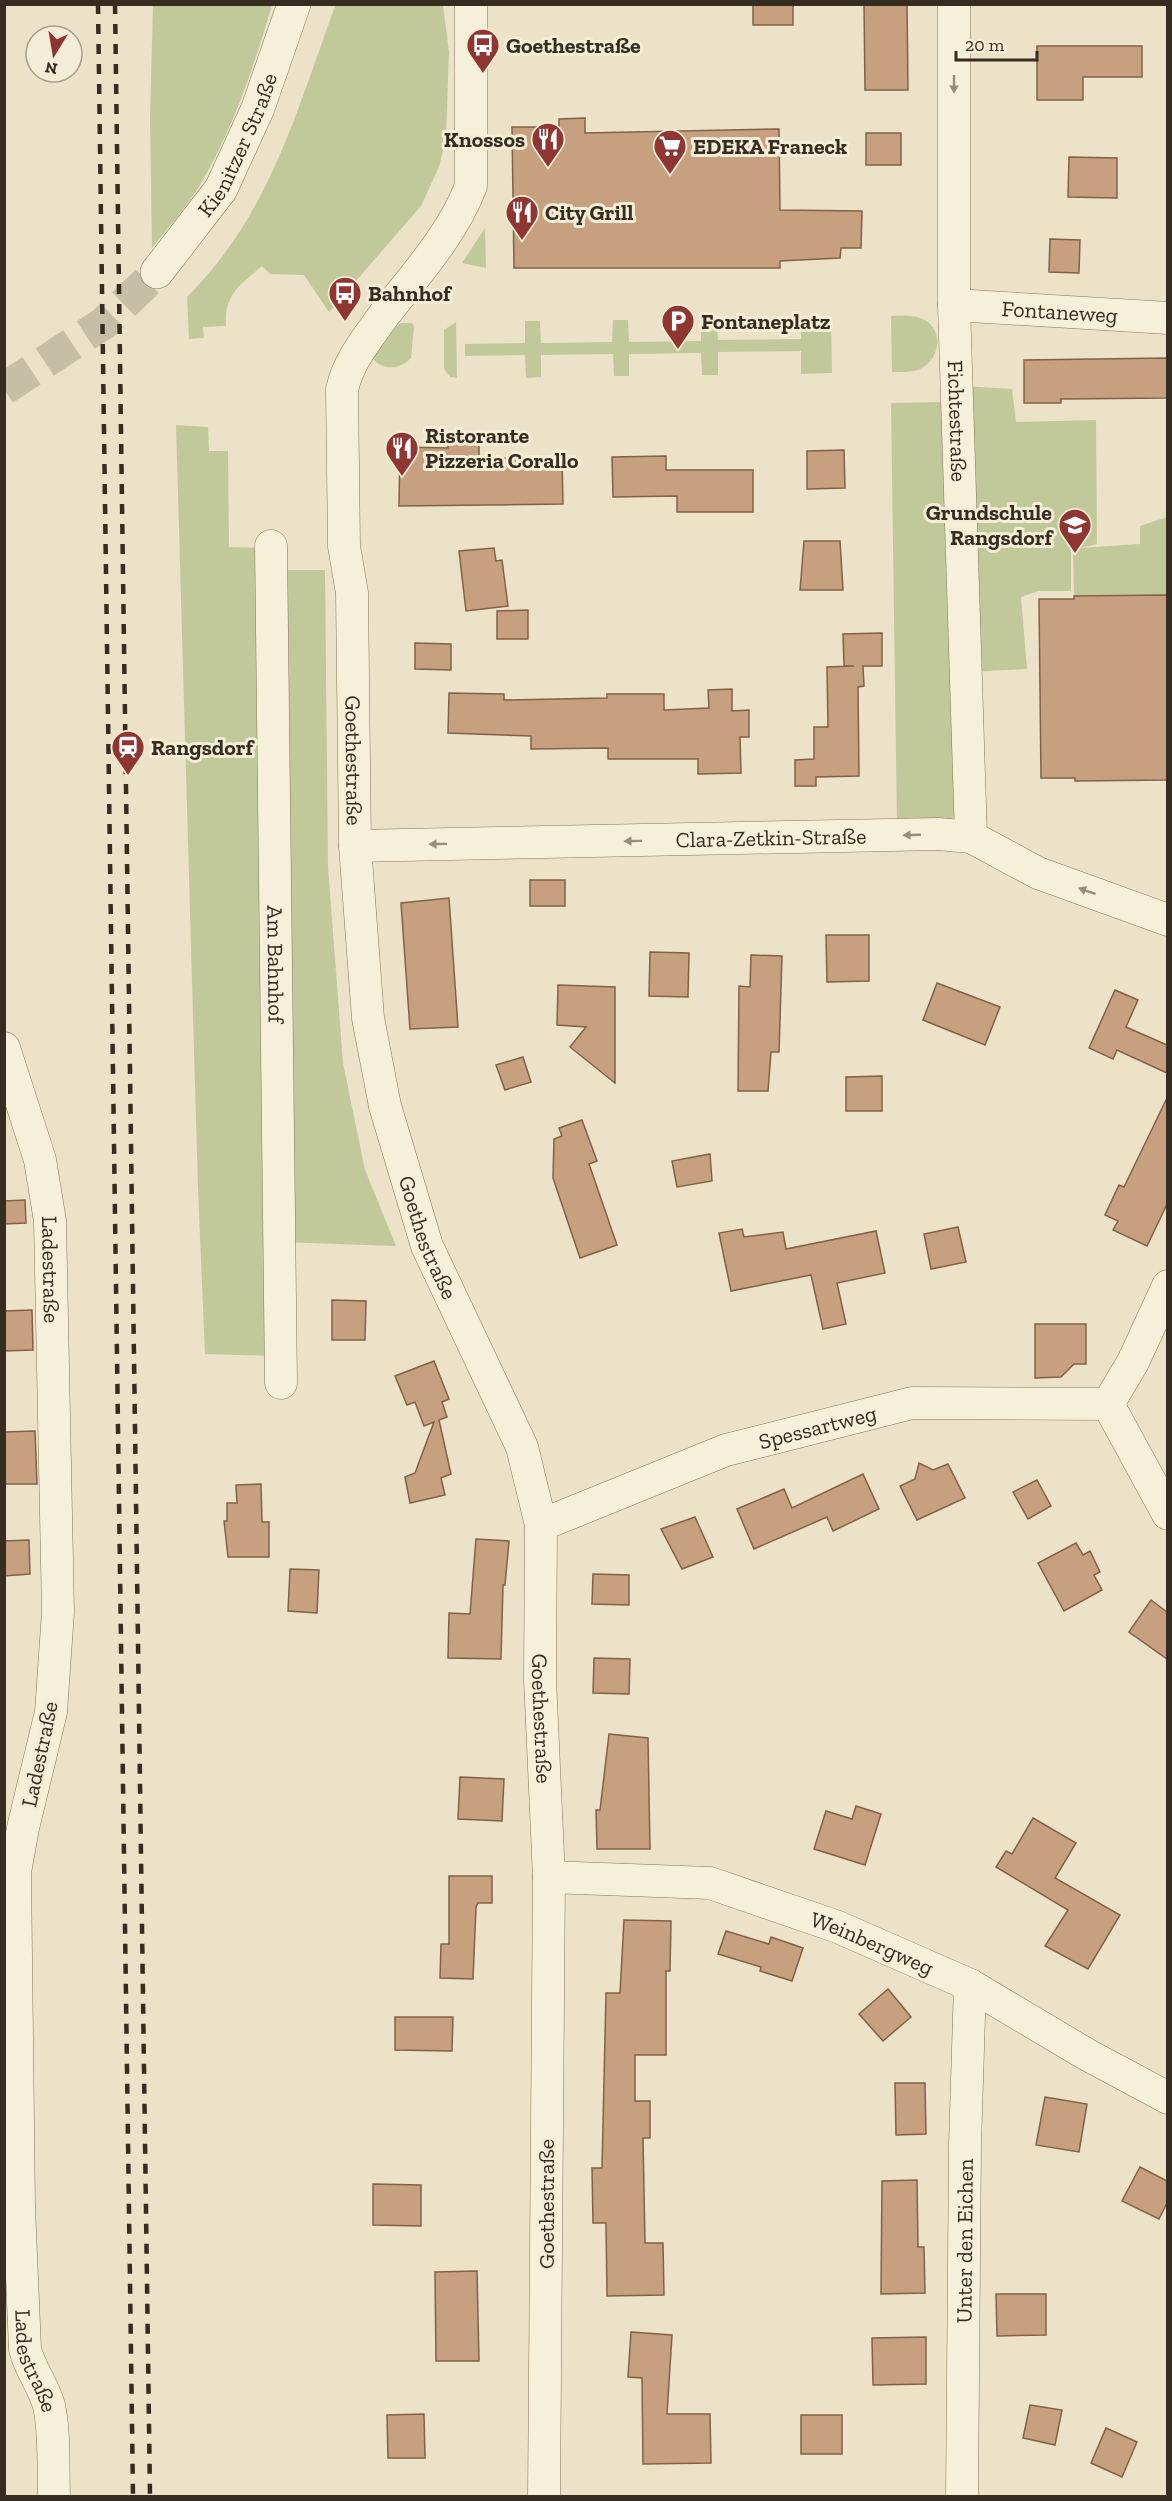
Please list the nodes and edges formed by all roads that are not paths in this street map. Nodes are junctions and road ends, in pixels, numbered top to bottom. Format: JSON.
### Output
{"nodes":[{"id":1,"x":294,"y":4,"type":"edge"},
{"id":2,"x":471,"y":4,"type":"edge"},
{"id":3,"x":954,"y":4,"type":"edge"},
{"id":4,"x":157,"y":272,"type":"tunnel mouth"},
{"id":5,"x":954,"y":305,"type":"junction"},
{"id":6,"x":1167,"y":318,"type":"edge"},
{"id":7,"x":271,"y":546,"type":"dead end"},
{"id":8,"x":970,"y":837,"type":"junction"},
{"id":9,"x":355,"y":846,"type":"junction"},
{"id":10,"x":1167,"y":920,"type":"edge"},
{"id":11,"x":4,"y":1048,"type":"edge"},
{"id":12,"x":1167,"y":1286,"type":"edge"},
{"id":13,"x":281,"y":1383,"type":"dead end"},
{"id":14,"x":1108,"y":1404,"type":"junction"},
{"id":15,"x":1167,"y":1514,"type":"edge"},
{"id":16,"x":541,"y":1525,"type":"junction"},
{"id":17,"x":549,"y":1877,"type":"junction"},
{"id":18,"x":970,"y":1985,"type":"junction"},
{"id":19,"x":1167,"y":2098,"type":"edge"},
{"id":20,"x":12,"y":2204,"type":"edge"},
{"id":21,"x":54,"y":2496,"type":"edge"},
{"id":22,"x":544,"y":2496,"type":"edge"},
{"id":23,"x":962,"y":2496,"type":"edge"}],
"edges":[{"from":1,"to":4,"type":"street","name":"Kienitzer Straße"},
{"from":2,"to":9,"type":"street","name":"Goethestraße"},
{"from":3,"to":5,"type":"street","name":"Fichtestraße","one_way":true},
{"from":5,"to":6,"type":"street","name":"Fontaneweg"},
{"from":5,"to":8,"type":"street","name":"Fichtestraße"},
{"from":7,"to":13,"type":"street","name":"Am Bahnhof"},
{"from":8,"to":9,"type":"street","name":"Clara-Zetkin-Straße","one_way":true},
{"from":10,"to":8,"type":"street","name":"Clara-Zetkin-Straße","one_way":true},
{"from":9,"to":16,"type":"street","name":"Goethestraße"},
{"from":11,"to":20,"type":"street","name":"Ladestraße"},
{"from":12,"to":14,"type":"street"},
{"from":14,"to":15,"type":"street"},
{"from":14,"to":16,"type":"street","name":"Spessartweg"},
{"from":16,"to":17,"type":"street","name":"Goethestraße"},
{"from":17,"to":18,"type":"street","name":"Weinbergweg"},
{"from":17,"to":22,"type":"street","name":"Goethestraße"},
{"from":18,"to":19,"type":"street","name":"Weinbergweg"},
{"from":18,"to":23,"type":"street","name":"Unter den Eichen"},
{"from":20,"to":21,"type":"street","name":"Ladestraße"}]}
